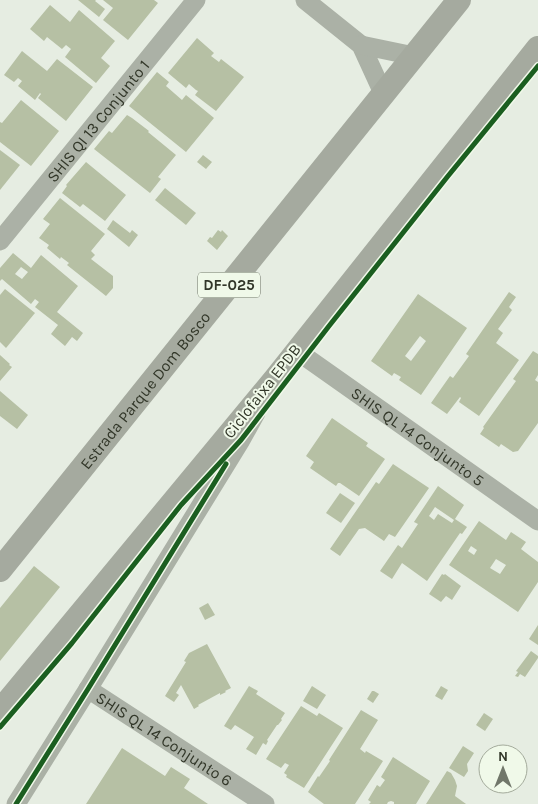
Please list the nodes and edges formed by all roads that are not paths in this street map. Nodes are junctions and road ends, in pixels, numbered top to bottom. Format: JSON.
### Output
{"nodes":[{"id":1,"x":196,"y":0,"type":"edge"},
{"id":2,"x":304,"y":0,"type":"edge"},
{"id":3,"x":459,"y":0,"type":"edge"},
{"id":4,"x":361,"y":45,"type":"junction"},
{"id":5,"x":538,"y":48,"type":"edge"},
{"id":6,"x":414,"y":56,"type":"junction"},
{"id":7,"x":383,"y":93,"type":"junction"},
{"id":8,"x":0,"y":241,"type":"edge"},
{"id":9,"x":296,"y":351,"type":"junction"},
{"id":10,"x":276,"y":378,"type":"junction"},
{"id":11,"x":538,"y":521,"type":"edge"},
{"id":12,"x":0,"y":570,"type":"edge"},
{"id":13,"x":88,"y":689,"type":"junction"},
{"id":14,"x":0,"y":711,"type":"edge"},
{"id":15,"x":16,"y":804,"type":"edge"},
{"id":16,"x":266,"y":804,"type":"edge"}],
"edges":[{"from":1,"to":8,"type":"street","name":"SHIS QI 13 Conjunto 1"},
{"from":2,"to":4,"type":"street"},
{"from":3,"to":6,"type":"main road","name":"Estrada Parque Dom Bosco","number":"DF-025"},
{"from":4,"to":6,"type":"street"},
{"from":4,"to":7,"type":"street"},
{"from":5,"to":9,"type":"main road"},
{"from":6,"to":7,"type":"main road","name":"Estrada Parque Dom Bosco","number":"DF-025"},
{"from":7,"to":12,"type":"main road","name":"Estrada Parque Dom Bosco","number":"DF-025"},
{"from":9,"to":10,"type":"main road"},
{"from":9,"to":11,"type":"street","name":"SHIS QL 14 Conjunto 5"},
{"from":10,"to":13,"type":"street"},
{"from":10,"to":14,"type":"main road"},
{"from":13,"to":15,"type":"street"},
{"from":13,"to":16,"type":"street","name":"SHIS QL 14 Conjunto 6"}]}
